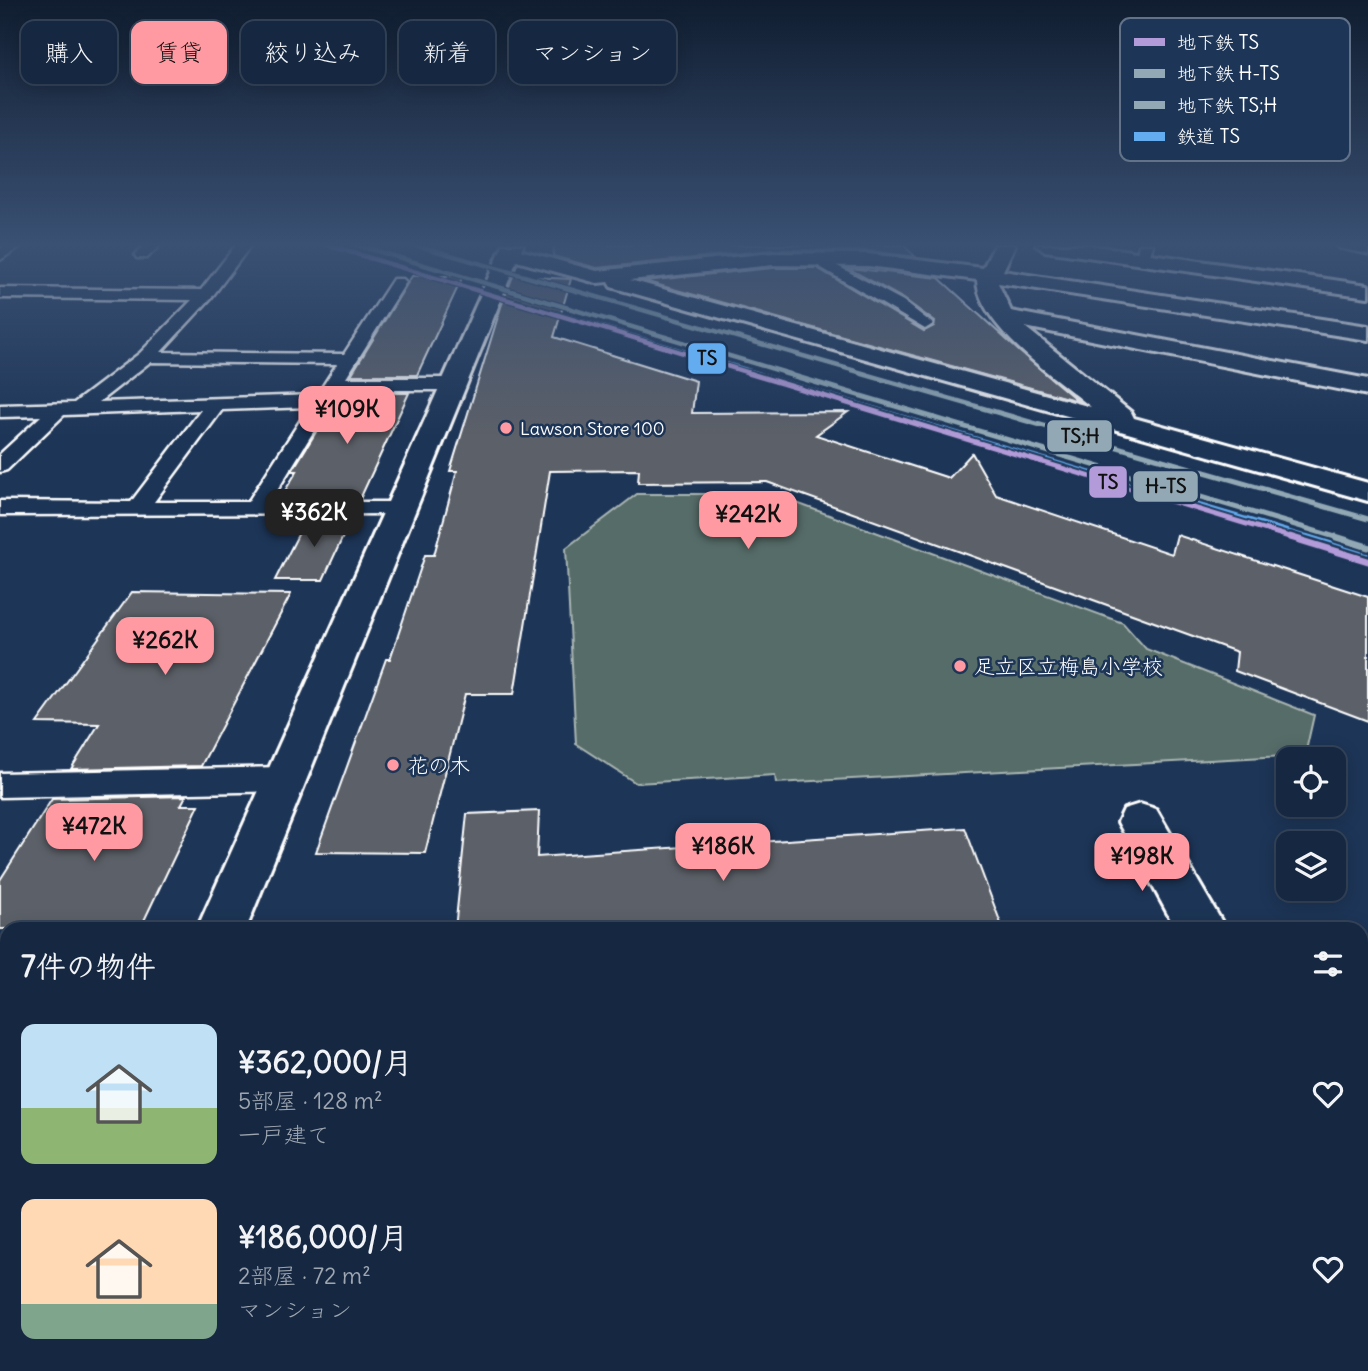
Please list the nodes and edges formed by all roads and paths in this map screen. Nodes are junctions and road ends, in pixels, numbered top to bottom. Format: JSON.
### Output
{"nodes":[{"id":1,"x":192,"y":309,"type":"edge"},
{"id":2,"x":380,"y":309,"type":"edge"},
{"id":3,"x":486,"y":309,"type":"edge"},
{"id":4,"x":711,"y":309,"type":"edge"},
{"id":5,"x":904,"y":309,"type":"edge"},
{"id":6,"x":1000,"y":309,"type":"edge"},
{"id":7,"x":1205,"y":309,"type":"edge"},
{"id":8,"x":1003,"y":316,"type":"junction"},
{"id":9,"x":925,"y":324,"type":"dead end"},
{"id":10,"x":1368,"y":333,"type":"edge"},
{"id":11,"x":146,"y":358,"type":"junction"},
{"id":12,"x":347,"y":359,"type":"junction"},
{"id":13,"x":454,"y":384,"type":"junction"},
{"id":14,"x":1368,"y":387,"type":"edge"},
{"id":15,"x":327,"y":392,"type":"junction"},
{"id":16,"x":217,"y":403,"type":"junction"},
{"id":17,"x":81,"y":407,"type":"junction"},
{"id":18,"x":59,"y":409,"type":"junction"},
{"id":19,"x":0,"y":411,"type":"edge"},
{"id":20,"x":1133,"y":428,"type":"junction"},
{"id":21,"x":0,"y":466,"type":"edge"},
{"id":22,"x":1368,"y":492,"type":"edge"},
{"id":23,"x":0,"y":508,"type":"edge"},
{"id":24,"x":138,"y":508,"type":"junction"},
{"id":25,"x":255,"y":508,"type":"junction"},
{"id":26,"x":401,"y":509,"type":"junction"},
{"id":27,"x":286,"y":779,"type":"junction"},
{"id":28,"x":0,"y":785,"type":"edge"},
{"id":29,"x":1140,"y":822,"type":"dead end"},
{"id":30,"x":224,"y":922,"type":"edge"},
{"id":31,"x":1198,"y":922,"type":"edge"}],
"edges":[{"from":1,"to":11,"type":"lane"},
{"from":2,"to":12,"type":"lane"},
{"from":3,"to":13,"type":"street"},
{"from":4,"to":20,"type":"street"},
{"from":5,"to":9,"type":"lane"},
{"from":6,"to":8,"type":"street"},
{"from":7,"to":10,"type":"street"},
{"from":8,"to":14,"type":"street"},
{"from":8,"to":20,"type":"street"},
{"from":11,"to":12,"type":"lane"},
{"from":11,"to":17,"type":"lane"},
{"from":12,"to":15,"type":"lane"},
{"from":13,"to":15,"type":"lane"},
{"from":13,"to":26,"type":"street"},
{"from":15,"to":16,"type":"lane"},
{"from":15,"to":25,"type":"lane"},
{"from":16,"to":17,"type":"lane"},
{"from":16,"to":24,"type":"lane"},
{"from":17,"to":18,"type":"lane"},
{"from":18,"to":19,"type":"lane"},
{"from":18,"to":21,"type":"lane"},
{"from":20,"to":22,"type":"street"},
{"from":23,"to":24,"type":"lane"},
{"from":24,"to":25,"type":"lane"},
{"from":25,"to":26,"type":"lane"},
{"from":26,"to":27,"type":"street"},
{"from":27,"to":28,"type":"lane"},
{"from":27,"to":30,"type":"street"},
{"from":29,"to":31,"type":"street"}]}
